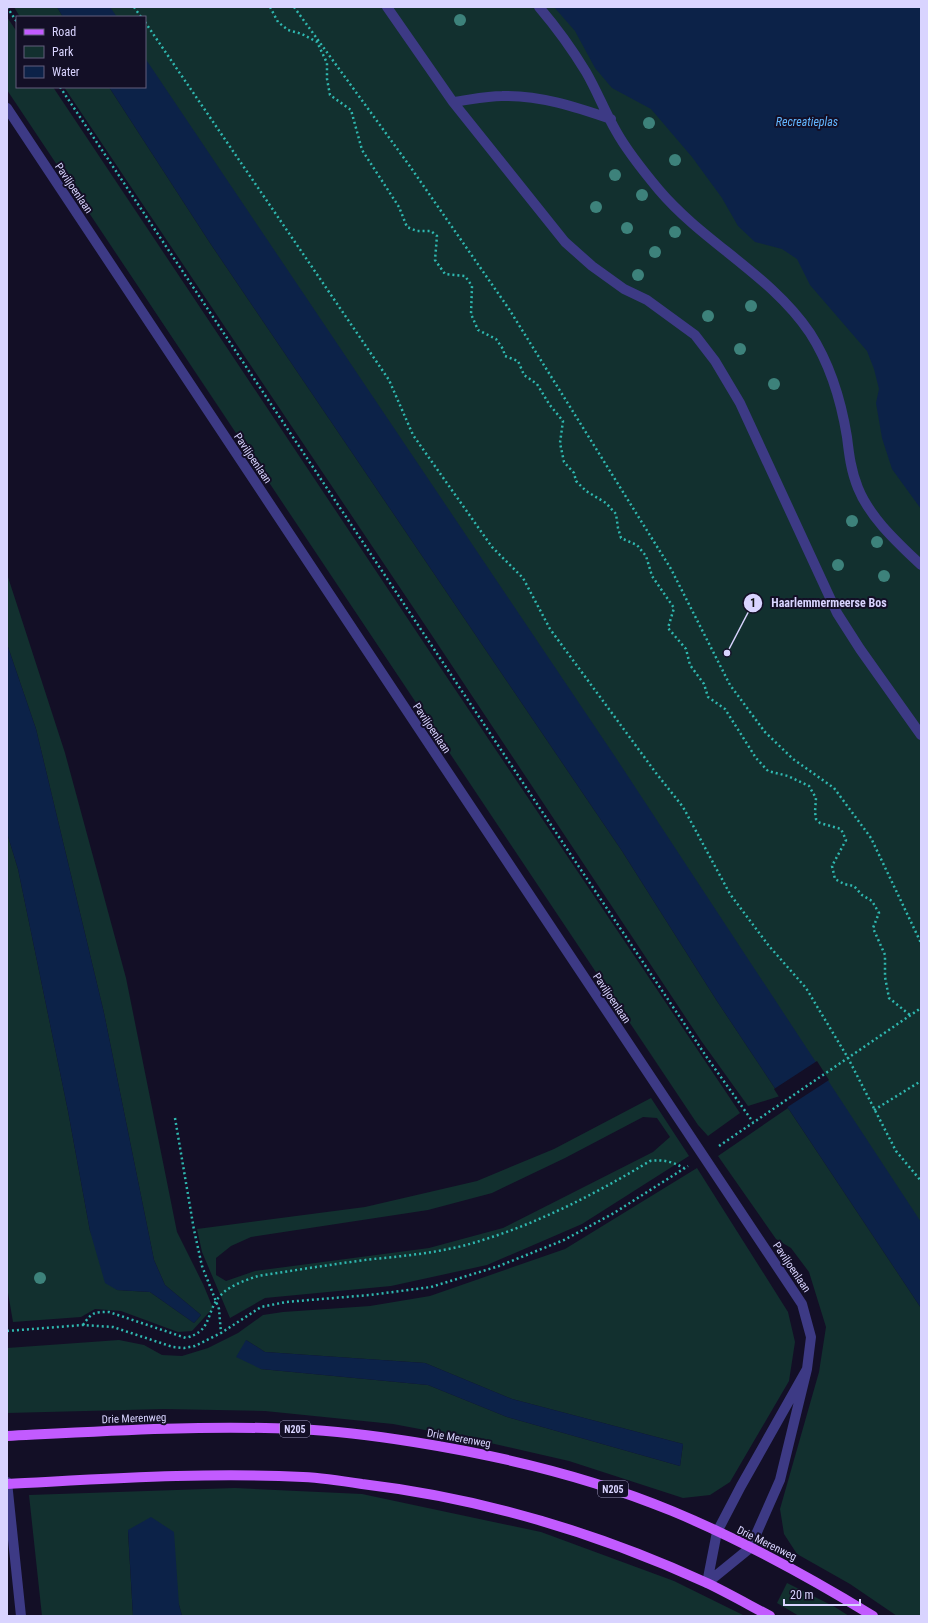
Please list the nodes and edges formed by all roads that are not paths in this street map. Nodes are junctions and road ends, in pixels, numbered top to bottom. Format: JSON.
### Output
{"nodes":[{"id":1,"x":387,"y":7,"type":"edge"},
{"id":2,"x":539,"y":7,"type":"edge"},
{"id":3,"x":453,"y":102,"type":"junction"},
{"id":4,"x":7,"y":108,"type":"edge"},
{"id":5,"x":611,"y":119,"type":"junction"},
{"id":6,"x":921,"y":565,"type":"edge"},
{"id":7,"x":910,"y":720,"type":"junction"},
{"id":8,"x":921,"y":724,"type":"edge"},
{"id":9,"x":921,"y":735,"type":"edge"},
{"id":10,"x":807,"y":1369,"type":"junction"},
{"id":11,"x":7,"y":1436,"type":"edge"},
{"id":12,"x":7,"y":1483,"type":"edge"},
{"id":13,"x":717,"y":1532,"type":"junction"},
{"id":14,"x":750,"y":1548,"type":"junction"},
{"id":15,"x":707,"y":1583,"type":"junction"},
{"id":16,"x":20,"y":1613,"type":"edge"},
{"id":17,"x":770,"y":1616,"type":"edge"},
{"id":18,"x":873,"y":1616,"type":"edge"}],
"edges":[{"from":1,"to":3,"type":"street"},
{"from":2,"to":5,"type":"street"},
{"from":3,"to":5,"type":"street"},
{"from":3,"to":7,"type":"street"},
{"from":4,"to":10,"type":"street","name":"Paviljoenlaan"},
{"from":5,"to":6,"type":"street"},
{"from":7,"to":8,"type":"street"},
{"from":7,"to":9,"type":"street"},
{"from":10,"to":13,"type":"street","name":"Paviljoenlaan"},
{"from":10,"to":14,"type":"street","name":"Paviljoenlaan"},
{"from":11,"to":13,"type":"main road","name":"Drie Merenweg","number":"N205"},
{"from":12,"to":15,"type":"main road"},
{"from":12,"to":16,"type":"street"},
{"from":13,"to":14,"type":"main road","name":"Drie Merenweg","number":"N205"},
{"from":13,"to":15,"type":"street","name":"Paviljoenlaan"},
{"from":14,"to":15,"type":"street","name":"Paviljoenlaan"},
{"from":14,"to":18,"type":"main road","name":"Drie Merenweg","number":"N205"},
{"from":15,"to":17,"type":"main road"}]}
